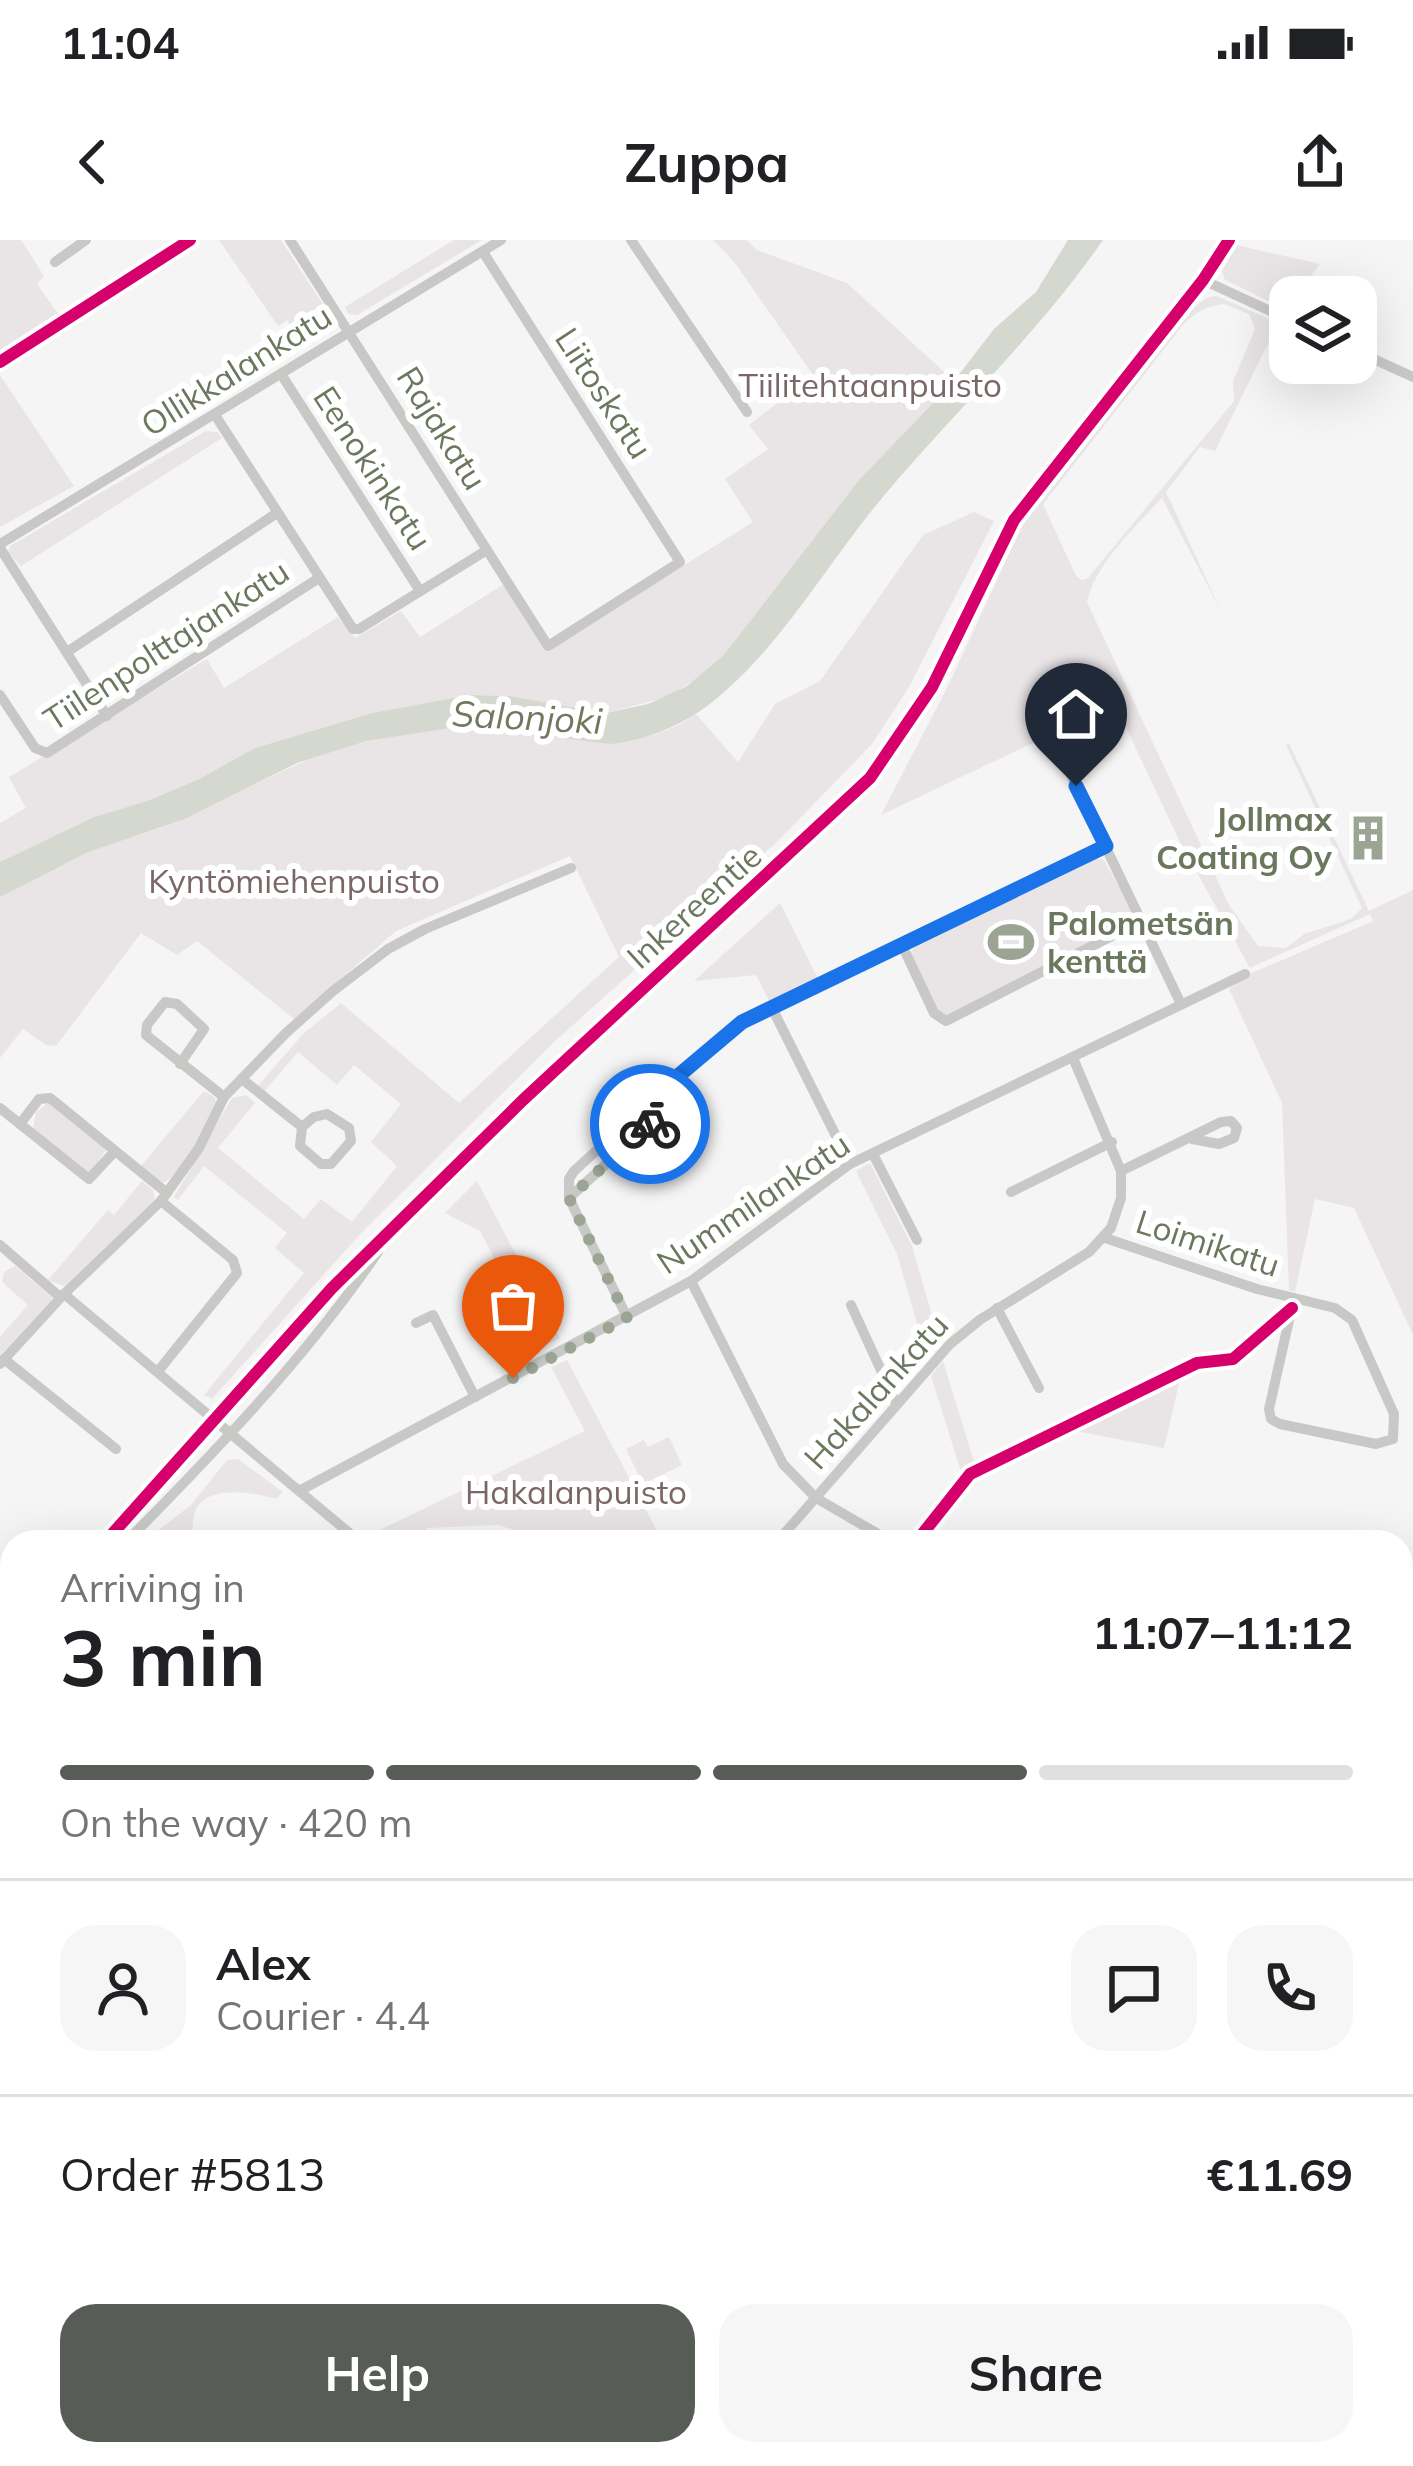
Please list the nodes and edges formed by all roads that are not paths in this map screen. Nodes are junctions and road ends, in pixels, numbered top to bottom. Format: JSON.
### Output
{"nodes":[{"id":1,"x":84,"y":240,"type":"edge"},
{"id":2,"x":290,"y":240,"type":"edge"},
{"id":3,"x":501,"y":240,"type":"edge"},
{"id":4,"x":631,"y":240,"type":"edge"},
{"id":5,"x":1229,"y":240,"type":"edge"},
{"id":6,"x":483,"y":252,"type":"junction"},
{"id":7,"x":55,"y":262,"type":"dead end"},
{"id":8,"x":1203,"y":280,"type":"junction"},
{"id":9,"x":1269,"y":310,"type":"edge"},
{"id":10,"x":348,"y":332,"type":"junction"},
{"id":11,"x":1377,"y":360,"type":"edge"},
{"id":12,"x":280,"y":374,"type":"junction"},
{"id":13,"x":1413,"y":377,"type":"edge"},
{"id":14,"x":747,"y":412,"type":"dead end"},
{"id":15,"x":215,"y":415,"type":"junction"},
{"id":16,"x":277,"y":513,"type":"junction"},
{"id":17,"x":0,"y":546,"type":"edge"},
{"id":18,"x":487,"y":550,"type":"junction"},
{"id":19,"x":319,"y":578,"type":"junction"},
{"id":20,"x":420,"y":591,"type":"junction"},
{"id":21,"x":548,"y":646,"type":"joint"},
{"id":22,"x":67,"y":652,"type":"junction"},
{"id":23,"x":0,"y":695,"type":"edge"},
{"id":24,"x":107,"y":716,"type":"junction"},
{"id":25,"x":1061,"y":756,"type":"dead end"},
{"id":26,"x":1106,"y":846,"type":"junction"},
{"id":27,"x":571,"y":868,"type":"dead end"},
{"id":28,"x":1143,"y":920,"type":"junction"},
{"id":29,"x":902,"y":945,"type":"junction"},
{"id":30,"x":1245,"y":974,"type":"dead end"},
{"id":31,"x":1181,"y":1004,"type":"junction"},
{"id":32,"x":772,"y":1008,"type":"junction"},
{"id":33,"x":1073,"y":1058,"type":"junction"},
{"id":34,"x":180,"y":1064,"type":"junction"},
{"id":35,"x":242,"y":1078,"type":"junction"},
{"id":36,"x":224,"y":1097,"type":"junction"},
{"id":37,"x":0,"y":1108,"type":"edge"},
{"id":38,"x":20,"y":1124,"type":"junction"},
{"id":39,"x":302,"y":1127,"type":"junction"},
{"id":40,"x":1192,"y":1139,"type":"dead end"},
{"id":41,"x":1112,"y":1142,"type":"junction"},
{"id":42,"x":115,"y":1151,"type":"junction"},
{"id":43,"x":873,"y":1154,"type":"junction"},
{"id":44,"x":850,"y":1164,"type":"junction"},
{"id":45,"x":1121,"y":1171,"type":"junction"},
{"id":46,"x":1011,"y":1192,"type":"dead end"},
{"id":47,"x":164,"y":1197,"type":"junction"},
{"id":48,"x":391,"y":1234,"type":"junction"},
{"id":49,"x":1105,"y":1238,"type":"junction"},
{"id":50,"x":917,"y":1240,"type":"dead end"},
{"id":51,"x":5,"y":1250,"type":"edge"},
{"id":52,"x":0,"y":1267,"type":"edge"},
{"id":53,"x":691,"y":1281,"type":"junction"},
{"id":54,"x":62,"y":1295,"type":"junction"},
{"id":55,"x":1294,"y":1298,"type":"junction"},
{"id":56,"x":851,"y":1305,"type":"dead end"},
{"id":57,"x":997,"y":1308,"type":"junction"},
{"id":58,"x":446,"y":1309,"type":"dead end"},
{"id":59,"x":433,"y":1315,"type":"junction"},
{"id":60,"x":627,"y":1318,"type":"junction"},
{"id":61,"x":416,"y":1323,"type":"dead end"},
{"id":62,"x":2,"y":1361,"type":"edge"},
{"id":63,"x":159,"y":1370,"type":"junction"},
{"id":64,"x":1039,"y":1388,"type":"dead end"},
{"id":65,"x":475,"y":1397,"type":"junction"},
{"id":66,"x":896,"y":1403,"type":"junction"},
{"id":67,"x":216,"y":1419,"type":"junction"},
{"id":68,"x":230,"y":1431,"type":"junction"},
{"id":69,"x":116,"y":1449,"type":"dead end"},
{"id":70,"x":299,"y":1491,"type":"junction"},
{"id":71,"x":816,"y":1498,"type":"junction"},
{"id":72,"x":116,"y":1530,"type":"edge"},
{"id":73,"x":136,"y":1530,"type":"edge"},
{"id":74,"x":346,"y":1530,"type":"edge"},
{"id":75,"x":788,"y":1530,"type":"edge"},
{"id":76,"x":871,"y":1530,"type":"edge"},
{"id":77,"x":0,"y":1644,"type":"edge"},
{"id":78,"x":0,"y":1664,"type":"edge"}],
"edges":[{"from":1,"to":7,"type":"street"},
{"from":2,"to":10,"type":"street","name":"Rajakatu"},
{"from":3,"to":6,"type":"street","name":"Ollikkalankatu"},
{"from":4,"to":14,"type":"street"},
{"from":5,"to":8,"type":"street","name":"Inkereentie"},
{"from":6,"to":10,"type":"street","name":"Ollikkalankatu"},
{"from":6,"to":21,"type":"street","name":"Liitoskatu"},
{"from":8,"to":9,"type":"street"},
{"from":8,"to":48,"type":"street","name":"Inkereentie"},
{"from":10,"to":12,"type":"street","name":"Ollikkalankatu"},
{"from":10,"to":18,"type":"street","name":"Rajakatu"},
{"from":11,"to":13,"type":"street"},
{"from":12,"to":15,"type":"street","name":"Ollikkalankatu"},
{"from":12,"to":20,"type":"street","name":"Eenokinkatu"},
{"from":15,"to":16,"type":"street"},
{"from":15,"to":17,"type":"street","name":"Ollikkalankatu"},
{"from":16,"to":19,"type":"street"},
{"from":16,"to":22,"type":"street"},
{"from":17,"to":22,"type":"street"},
{"from":18,"to":20,"type":"street"},
{"from":18,"to":21,"type":"street","name":"Rajakatu"},
{"from":19,"to":20,"type":"street"},
{"from":19,"to":24,"type":"street","name":"Tiilenpolttajankatu"},
{"from":22,"to":24,"type":"street"},
{"from":23,"to":24,"type":"street","name":"Tiilenpolttajankatu"},
{"from":25,"to":26,"type":"street"},
{"from":26,"to":28,"type":"street"},
{"from":26,"to":29,"type":"street"},
{"from":27,"to":35,"type":"street"},
{"from":28,"to":29,"type":"street"},
{"from":28,"to":31,"type":"street"},
{"from":29,"to":32,"type":"street"},
{"from":30,"to":31,"type":"street","name":"Nummilankatu"},
{"from":31,"to":33,"type":"street","name":"Nummilankatu"},
{"from":32,"to":44,"type":"street"},
{"from":32,"to":60,"type":"street"},
{"from":33,"to":41,"type":"street"},
{"from":33,"to":43,"type":"street","name":"Nummilankatu"},
{"from":34,"to":34,"type":"street"},
{"from":34,"to":36,"type":"street"},
{"from":35,"to":36,"type":"street"},
{"from":35,"to":39,"type":"street"},
{"from":36,"to":47,"type":"street"},
{"from":37,"to":38,"type":"street"},
{"from":38,"to":42,"type":"street"},
{"from":38,"to":42,"type":"street"},
{"from":39,"to":39,"type":"street"},
{"from":40,"to":45,"type":"street"},
{"from":41,"to":45,"type":"street"},
{"from":41,"to":46,"type":"street"},
{"from":42,"to":47,"type":"street"},
{"from":43,"to":44,"type":"street","name":"Nummilankatu"},
{"from":43,"to":50,"type":"street"},
{"from":44,"to":53,"type":"street","name":"Nummilankatu"},
{"from":45,"to":49,"type":"street"},
{"from":47,"to":54,"type":"street"},
{"from":47,"to":63,"type":"street"},
{"from":48,"to":67,"type":"street","name":"Inkereentie"},
{"from":48,"to":68,"type":"street","name":"Inkereentie"},
{"from":49,"to":55,"type":"street","name":"Loimikatu"},
{"from":49,"to":57,"type":"street","name":"Hakalankatu"},
{"from":51,"to":52,"type":"street"},
{"from":51,"to":54,"type":"street"},
{"from":53,"to":60,"type":"street","name":"Nummilankatu"},
{"from":53,"to":71,"type":"street"},
{"from":54,"to":62,"type":"street"},
{"from":54,"to":63,"type":"street"},
{"from":55,"to":55,"type":"street","name":"Loimikatu"},
{"from":56,"to":66,"type":"street"},
{"from":57,"to":64,"type":"street"},
{"from":57,"to":66,"type":"street","name":"Hakalankatu"},
{"from":58,"to":59,"type":"street"},
{"from":59,"to":61,"type":"street"},
{"from":59,"to":65,"type":"street"},
{"from":60,"to":65,"type":"street","name":"Nummilankatu"},
{"from":62,"to":69,"type":"street"},
{"from":63,"to":67,"type":"street"},
{"from":65,"to":70,"type":"street","name":"Nummilankatu"},
{"from":66,"to":71,"type":"street","name":"Hakalankatu"},
{"from":67,"to":68,"type":"street"},
{"from":67,"to":72,"type":"street","name":"Inkereentie"},
{"from":68,"to":70,"type":"street"},
{"from":68,"to":73,"type":"street","name":"Inkereentie"},
{"from":70,"to":74,"type":"street"},
{"from":71,"to":75,"type":"street","name":"Hakalankatu"},
{"from":71,"to":76,"type":"street"},
{"from":77,"to":78,"type":"main road"}]}
